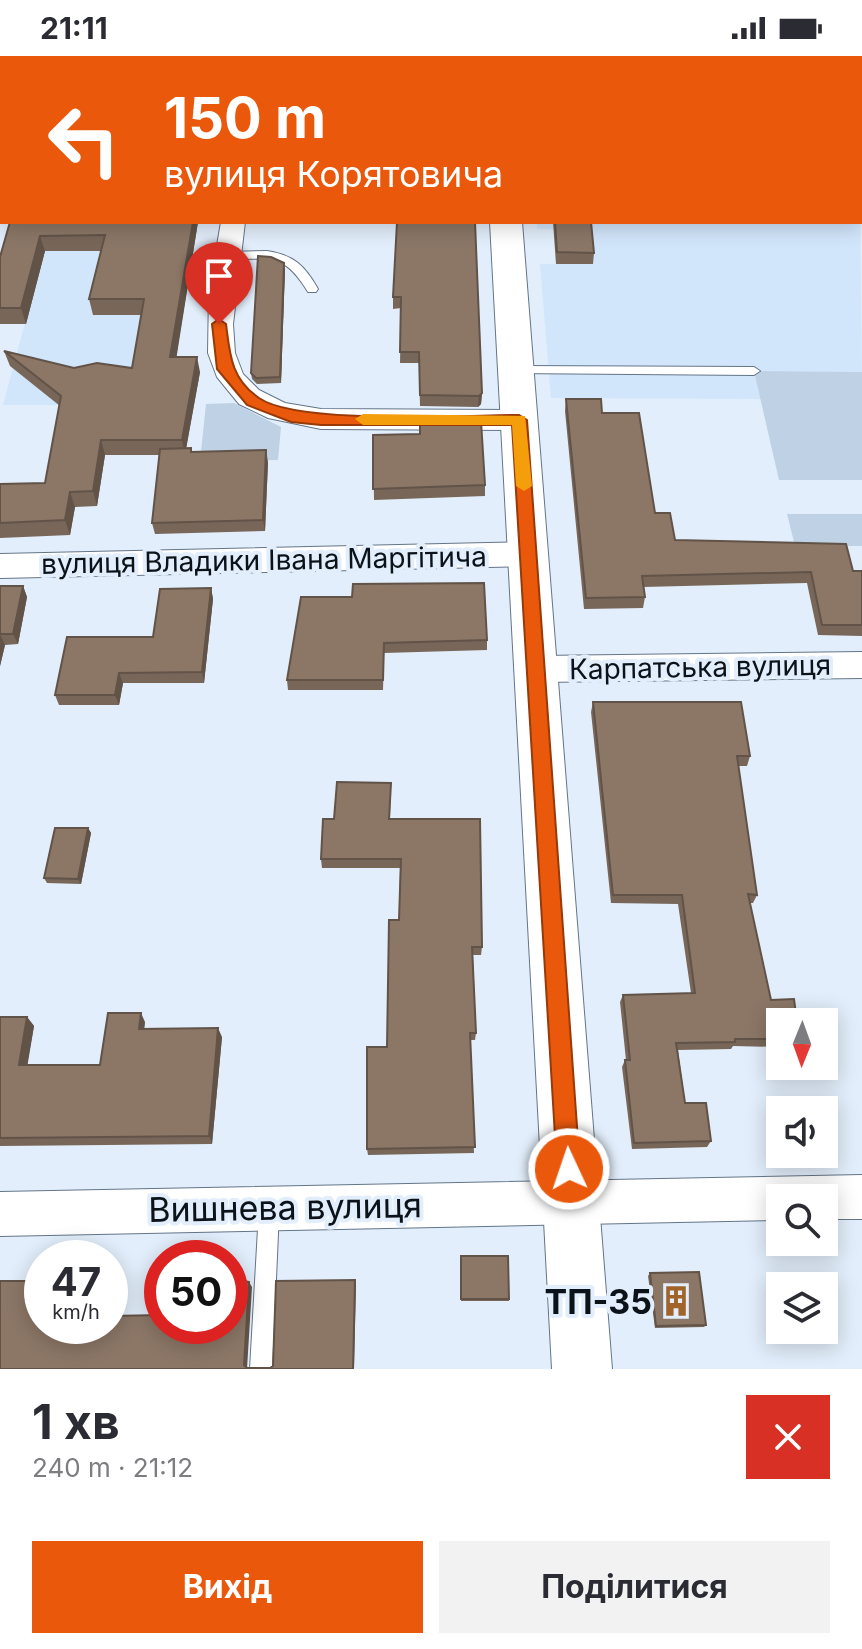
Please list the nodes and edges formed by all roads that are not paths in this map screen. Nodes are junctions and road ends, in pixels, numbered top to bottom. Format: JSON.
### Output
{"nodes":[{"id":1,"x":233,"y":224,"type":"edge"},
{"id":2,"x":506,"y":224,"type":"edge"},
{"id":3,"x":228,"y":256,"type":"junction"},
{"id":4,"x":312,"y":289,"type":"dead end"},
{"id":5,"x":516,"y":370,"type":"junction"},
{"id":6,"x":754,"y":371,"type":"dead end"},
{"id":7,"x":519,"y":420,"type":"junction"},
{"id":8,"x":529,"y":554,"type":"junction"},
{"id":9,"x":0,"y":566,"type":"edge"},
{"id":10,"x":862,"y":665,"type":"edge"},
{"id":11,"x":538,"y":669,"type":"junction"},
{"id":12,"x":862,"y":1197,"type":"edge"},
{"id":13,"x":571,"y":1201,"type":"junction"},
{"id":14,"x":269,"y":1208,"type":"junction"},
{"id":15,"x":0,"y":1214,"type":"edge"},
{"id":16,"x":261,"y":1369,"type":"edge"},
{"id":17,"x":582,"y":1369,"type":"edge"}],
"edges":[{"from":1,"to":3,"type":"street"},
{"from":2,"to":5,"type":"main road"},
{"from":3,"to":4,"type":"lane"},
{"from":3,"to":7,"type":"street"},
{"from":5,"to":6,"type":"lane"},
{"from":5,"to":7,"type":"main road"},
{"from":7,"to":8,"type":"main road"},
{"from":8,"to":9,"type":"street","name":"вулиця Владики Івана Маргітича"},
{"from":8,"to":11,"type":"main road"},
{"from":10,"to":11,"type":"street","name":"Карпатська вулиця"},
{"from":11,"to":13,"type":"main road"},
{"from":12,"to":13,"type":"street","name":"Вишнева вулиця"},
{"from":13,"to":14,"type":"street","name":"Вишнева вулиця"},
{"from":13,"to":17,"type":"main road"},
{"from":14,"to":15,"type":"street","name":"Вишнева вулиця"},
{"from":14,"to":16,"type":"lane"}]}
